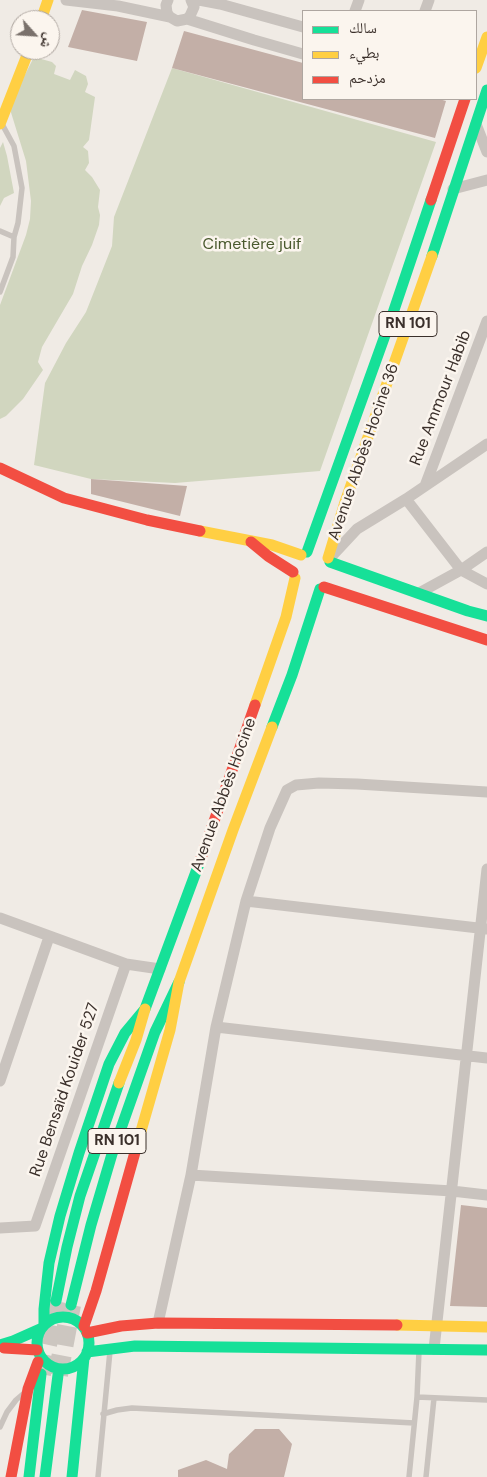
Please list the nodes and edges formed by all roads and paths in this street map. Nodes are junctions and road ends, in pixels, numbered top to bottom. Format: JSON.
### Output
{"nodes":[{"id":1,"x":66,"y":0,"type":"edge"},
{"id":2,"x":168,"y":0,"type":"edge"},
{"id":3,"x":192,"y":0,"type":"edge"},
{"id":4,"x":198,"y":0,"type":"edge"},
{"id":5,"x":170,"y":17,"type":"junction"},
{"id":6,"x":187,"y":20,"type":"junction"},
{"id":7,"x":302,"y":27,"type":"edge"},
{"id":8,"x":487,"y":37,"type":"edge"},
{"id":9,"x":302,"y":54,"type":"edge"},
{"id":10,"x":25,"y":60,"type":"edge"},
{"id":11,"x":477,"y":63,"type":"edge"},
{"id":12,"x":487,"y":91,"type":"edge"},
{"id":13,"x":465,"y":100,"type":"edge"},
{"id":14,"x":0,"y":123,"type":"edge"},
{"id":15,"x":476,"y":124,"type":"junction"},
{"id":16,"x":487,"y":152,"type":"edge"},
{"id":17,"x":487,"y":180,"type":"edge"},
{"id":18,"x":453,"y":189,"type":"junction"},
{"id":19,"x":0,"y":231,"type":"edge"},
{"id":20,"x":14,"y":237,"type":"junction"},
{"id":21,"x":0,"y":292,"type":"edge"},
{"id":22,"x":487,"y":321,"type":"edge"},
{"id":23,"x":487,"y":444,"type":"edge"},
{"id":24,"x":0,"y":468,"type":"edge"},
{"id":25,"x":425,"y":486,"type":"junction"},
{"id":26,"x":406,"y":499,"type":"junction"},
{"id":27,"x":250,"y":541,"type":"junction"},
{"id":28,"x":487,"y":552,"type":"edge"},
{"id":29,"x":304,"y":553,"type":"junction"},
{"id":30,"x":329,"y":560,"type":"junction"},
{"id":31,"x":461,"y":570,"type":"junction"},
{"id":32,"x":300,"y":582,"type":"junction"},
{"id":33,"x":487,"y":584,"type":"edge"},
{"id":34,"x":322,"y":588,"type":"junction"},
{"id":35,"x":419,"y":593,"type":"junction"},
{"id":36,"x":487,"y":616,"type":"edge"},
{"id":37,"x":487,"y":640,"type":"edge"},
{"id":38,"x":487,"y":792,"type":"edge"},
{"id":39,"x":487,"y":869,"type":"edge"},
{"id":40,"x":246,"y":901,"type":"junction"},
{"id":41,"x":0,"y":918,"type":"edge"},
{"id":42,"x":484,"y":929,"type":"edge"},
{"id":43,"x":49,"y":936,"type":"junction"},
{"id":44,"x":131,"y":964,"type":"junction"},
{"id":45,"x":160,"y":969,"type":"junction"},
{"id":46,"x":178,"y":982,"type":"junction"},
{"id":47,"x":145,"y":1009,"type":"junction"},
{"id":48,"x":216,"y":1027,"type":"junction"},
{"id":49,"x":466,"y":1056,"type":"junction"},
{"id":50,"x":487,"y":1058,"type":"edge"},
{"id":51,"x":0,"y":1081,"type":"edge"},
{"id":52,"x":191,"y":1175,"type":"junction"},
{"id":53,"x":452,"y":1191,"type":"junction"},
{"id":54,"x":487,"y":1195,"type":"edge"},
{"id":55,"x":0,"y":1228,"type":"edge"},
{"id":56,"x":56,"y":1301,"type":"tunnel mouth"},
{"id":57,"x":71,"y":1305,"type":"tunnel mouth"},
{"id":58,"x":158,"y":1323,"type":"junction"},
{"id":59,"x":437,"y":1325,"type":"junction"},
{"id":60,"x":42,"y":1326,"type":"junction"},
{"id":61,"x":487,"y":1327,"type":"edge"},
{"id":62,"x":85,"y":1330,"type":"junction"},
{"id":63,"x":0,"y":1347,"type":"edge"},
{"id":64,"x":110,"y":1349,"type":"junction"},
{"id":65,"x":420,"y":1349,"type":"junction"},
{"id":66,"x":434,"y":1349,"type":"junction"},
{"id":67,"x":487,"y":1350,"type":"edge"},
{"id":68,"x":39,"y":1354,"type":"junction"},
{"id":69,"x":86,"y":1355,"type":"junction"},
{"id":70,"x":41,"y":1374,"type":"tunnel mouth"},
{"id":71,"x":58,"y":1375,"type":"tunnel mouth"},
{"id":72,"x":28,"y":1389,"type":"junction"},
{"id":73,"x":417,"y":1397,"type":"junction"},
{"id":74,"x":434,"y":1398,"type":"junction"},
{"id":75,"x":487,"y":1400,"type":"edge"},
{"id":76,"x":104,"y":1414,"type":"junction"},
{"id":77,"x":414,"y":1423,"type":"junction"},
{"id":78,"x":0,"y":1427,"type":"edge"},
{"id":79,"x":11,"y":1477,"type":"edge"},
{"id":80,"x":29,"y":1477,"type":"edge"},
{"id":81,"x":46,"y":1477,"type":"edge"},
{"id":82,"x":72,"y":1477,"type":"edge"},
{"id":83,"x":98,"y":1477,"type":"edge"},
{"id":84,"x":409,"y":1477,"type":"edge"},
{"id":85,"x":426,"y":1477,"type":"edge"}],
"edges":[{"from":1,"to":5,"type":"street"},
{"from":2,"to":5,"type":"street"},
{"from":3,"to":6,"type":"street"},
{"from":4,"to":7,"type":"street"},
{"from":5,"to":6,"type":"street"},
{"from":6,"to":9,"type":"street"},
{"from":8,"to":11,"type":"main road"},
{"from":10,"to":14,"type":"main road"},
{"from":12,"to":15,"type":"main road","name":"Avenue Abbès Hocine 36","number":"RN 101"},
{"from":13,"to":29,"type":"main road","name":"Avenue Abbès Hocine 36","number":"RN 101"},
{"from":14,"to":20,"type":"lane"},
{"from":15,"to":16,"type":"street"},
{"from":15,"to":18,"type":"main road","name":"Avenue Abbès Hocine 36","number":"RN 101"},
{"from":17,"to":18,"type":"street"},
{"from":18,"to":30,"type":"main road","name":"Avenue Abbès Hocine 36","number":"RN 101"},
{"from":19,"to":20,"type":"lane"},
{"from":20,"to":21,"type":"lane"},
{"from":22,"to":25,"type":"street","name":"Rue Ammour Habib"},
{"from":23,"to":25,"type":"street"},
{"from":24,"to":27,"type":"main road"},
{"from":25,"to":26,"type":"street"},
{"from":26,"to":30,"type":"street"},
{"from":26,"to":31,"type":"street"},
{"from":27,"to":29,"type":"main road"},
{"from":27,"to":32,"type":"main road"},
{"from":28,"to":31,"type":"street"},
{"from":29,"to":30,"type":"main road"},
{"from":29,"to":32,"type":"main road"},
{"from":30,"to":34,"type":"main road"},
{"from":30,"to":35,"type":"main road"},
{"from":31,"to":33,"type":"street"},
{"from":31,"to":35,"type":"street"},
{"from":32,"to":34,"type":"main road"},
{"from":32,"to":45,"type":"main road","name":"Avenue Abbès Hocine"},
{"from":34,"to":37,"type":"main road"},
{"from":34,"to":46,"type":"main road","name":"Avenue Abbès Hocine"},
{"from":35,"to":36,"type":"main road"},
{"from":38,"to":40,"type":"street"},
{"from":39,"to":42,"type":"street"},
{"from":40,"to":42,"type":"street"},
{"from":40,"to":48,"type":"street"},
{"from":41,"to":43,"type":"street"},
{"from":42,"to":49,"type":"street"},
{"from":43,"to":44,"type":"street"},
{"from":43,"to":51,"type":"street"},
{"from":44,"to":45,"type":"street"},
{"from":44,"to":55,"type":"street","name":"Rue Bensaïd Kouider 527"},
{"from":45,"to":47,"type":"main road","name":"Avenue Abbès Hocine"},
{"from":46,"to":57,"type":"main road","number":"RN 101"},
{"from":46,"to":62,"type":"main road"},
{"from":47,"to":56,"type":"main road","number":"RN 101"},
{"from":47,"to":60,"type":"main road"},
{"from":48,"to":49,"type":"street"},
{"from":48,"to":52,"type":"street"},
{"from":49,"to":50,"type":"street"},
{"from":49,"to":53,"type":"street"},
{"from":52,"to":53,"type":"street"},
{"from":52,"to":58,"type":"street"},
{"from":53,"to":54,"type":"street"},
{"from":53,"to":59,"type":"street"},
{"from":58,"to":59,"type":"main road"},
{"from":58,"to":62,"type":"main road"},
{"from":59,"to":61,"type":"main road"},
{"from":59,"to":66,"type":"street"},
{"from":60,"to":62,"type":"main road"},
{"from":60,"to":63,"type":"main road"},
{"from":60,"to":68,"type":"main road"},
{"from":62,"to":69,"type":"main road"},
{"from":63,"to":68,"type":"main road"},
{"from":64,"to":65,"type":"main road"},
{"from":64,"to":69,"type":"main road"},
{"from":64,"to":76,"type":"lane"},
{"from":65,"to":66,"type":"main road"},
{"from":65,"to":73,"type":"lane"},
{"from":66,"to":67,"type":"main road"},
{"from":68,"to":69,"type":"main road"},
{"from":68,"to":72,"type":"main road"},
{"from":69,"to":82,"type":"main road"},
{"from":70,"to":80,"type":"main road"},
{"from":71,"to":81,"type":"main road"},
{"from":72,"to":78,"type":"lane"},
{"from":72,"to":79,"type":"main road"},
{"from":73,"to":74,"type":"lane"},
{"from":73,"to":77,"type":"lane"},
{"from":74,"to":75,"type":"lane"},
{"from":74,"to":85,"type":"lane"},
{"from":76,"to":77,"type":"lane"},
{"from":76,"to":83,"type":"lane"},
{"from":77,"to":84,"type":"lane"}]}
